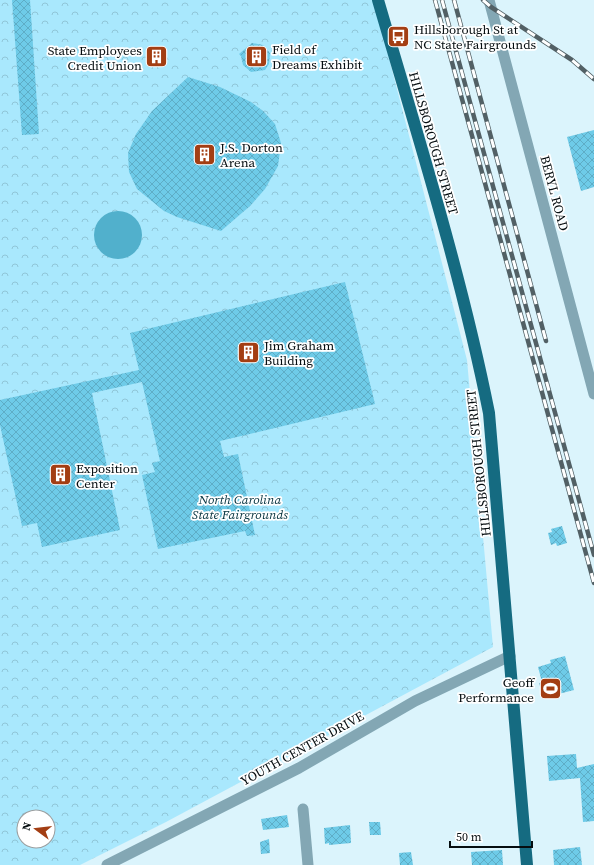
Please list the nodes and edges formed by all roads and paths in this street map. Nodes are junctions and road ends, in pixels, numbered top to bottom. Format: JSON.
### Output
{"nodes":[{"id":1,"x":378,"y":0,"type":"edge"},
{"id":2,"x":489,"y":0,"type":"edge"},
{"id":3,"x":594,"y":394,"type":"edge"},
{"id":4,"x":510,"y":656,"type":"junction"},
{"id":5,"x":303,"y":809,"type":"dead end"},
{"id":6,"x":107,"y":865,"type":"edge"},
{"id":7,"x":308,"y":865,"type":"edge"},
{"id":8,"x":527,"y":865,"type":"edge"}],
"edges":[{"from":1,"to":4,"type":"main road","name":"HILLSBOROUGH STREET"},
{"from":2,"to":3,"type":"street","name":"BERYL ROAD"},
{"from":4,"to":6,"type":"street","name":"YOUTH CENTER DRIVE"},
{"from":4,"to":8,"type":"main road","name":"HILLSBOROUGH STREET"},
{"from":5,"to":7,"type":"street"}]}
